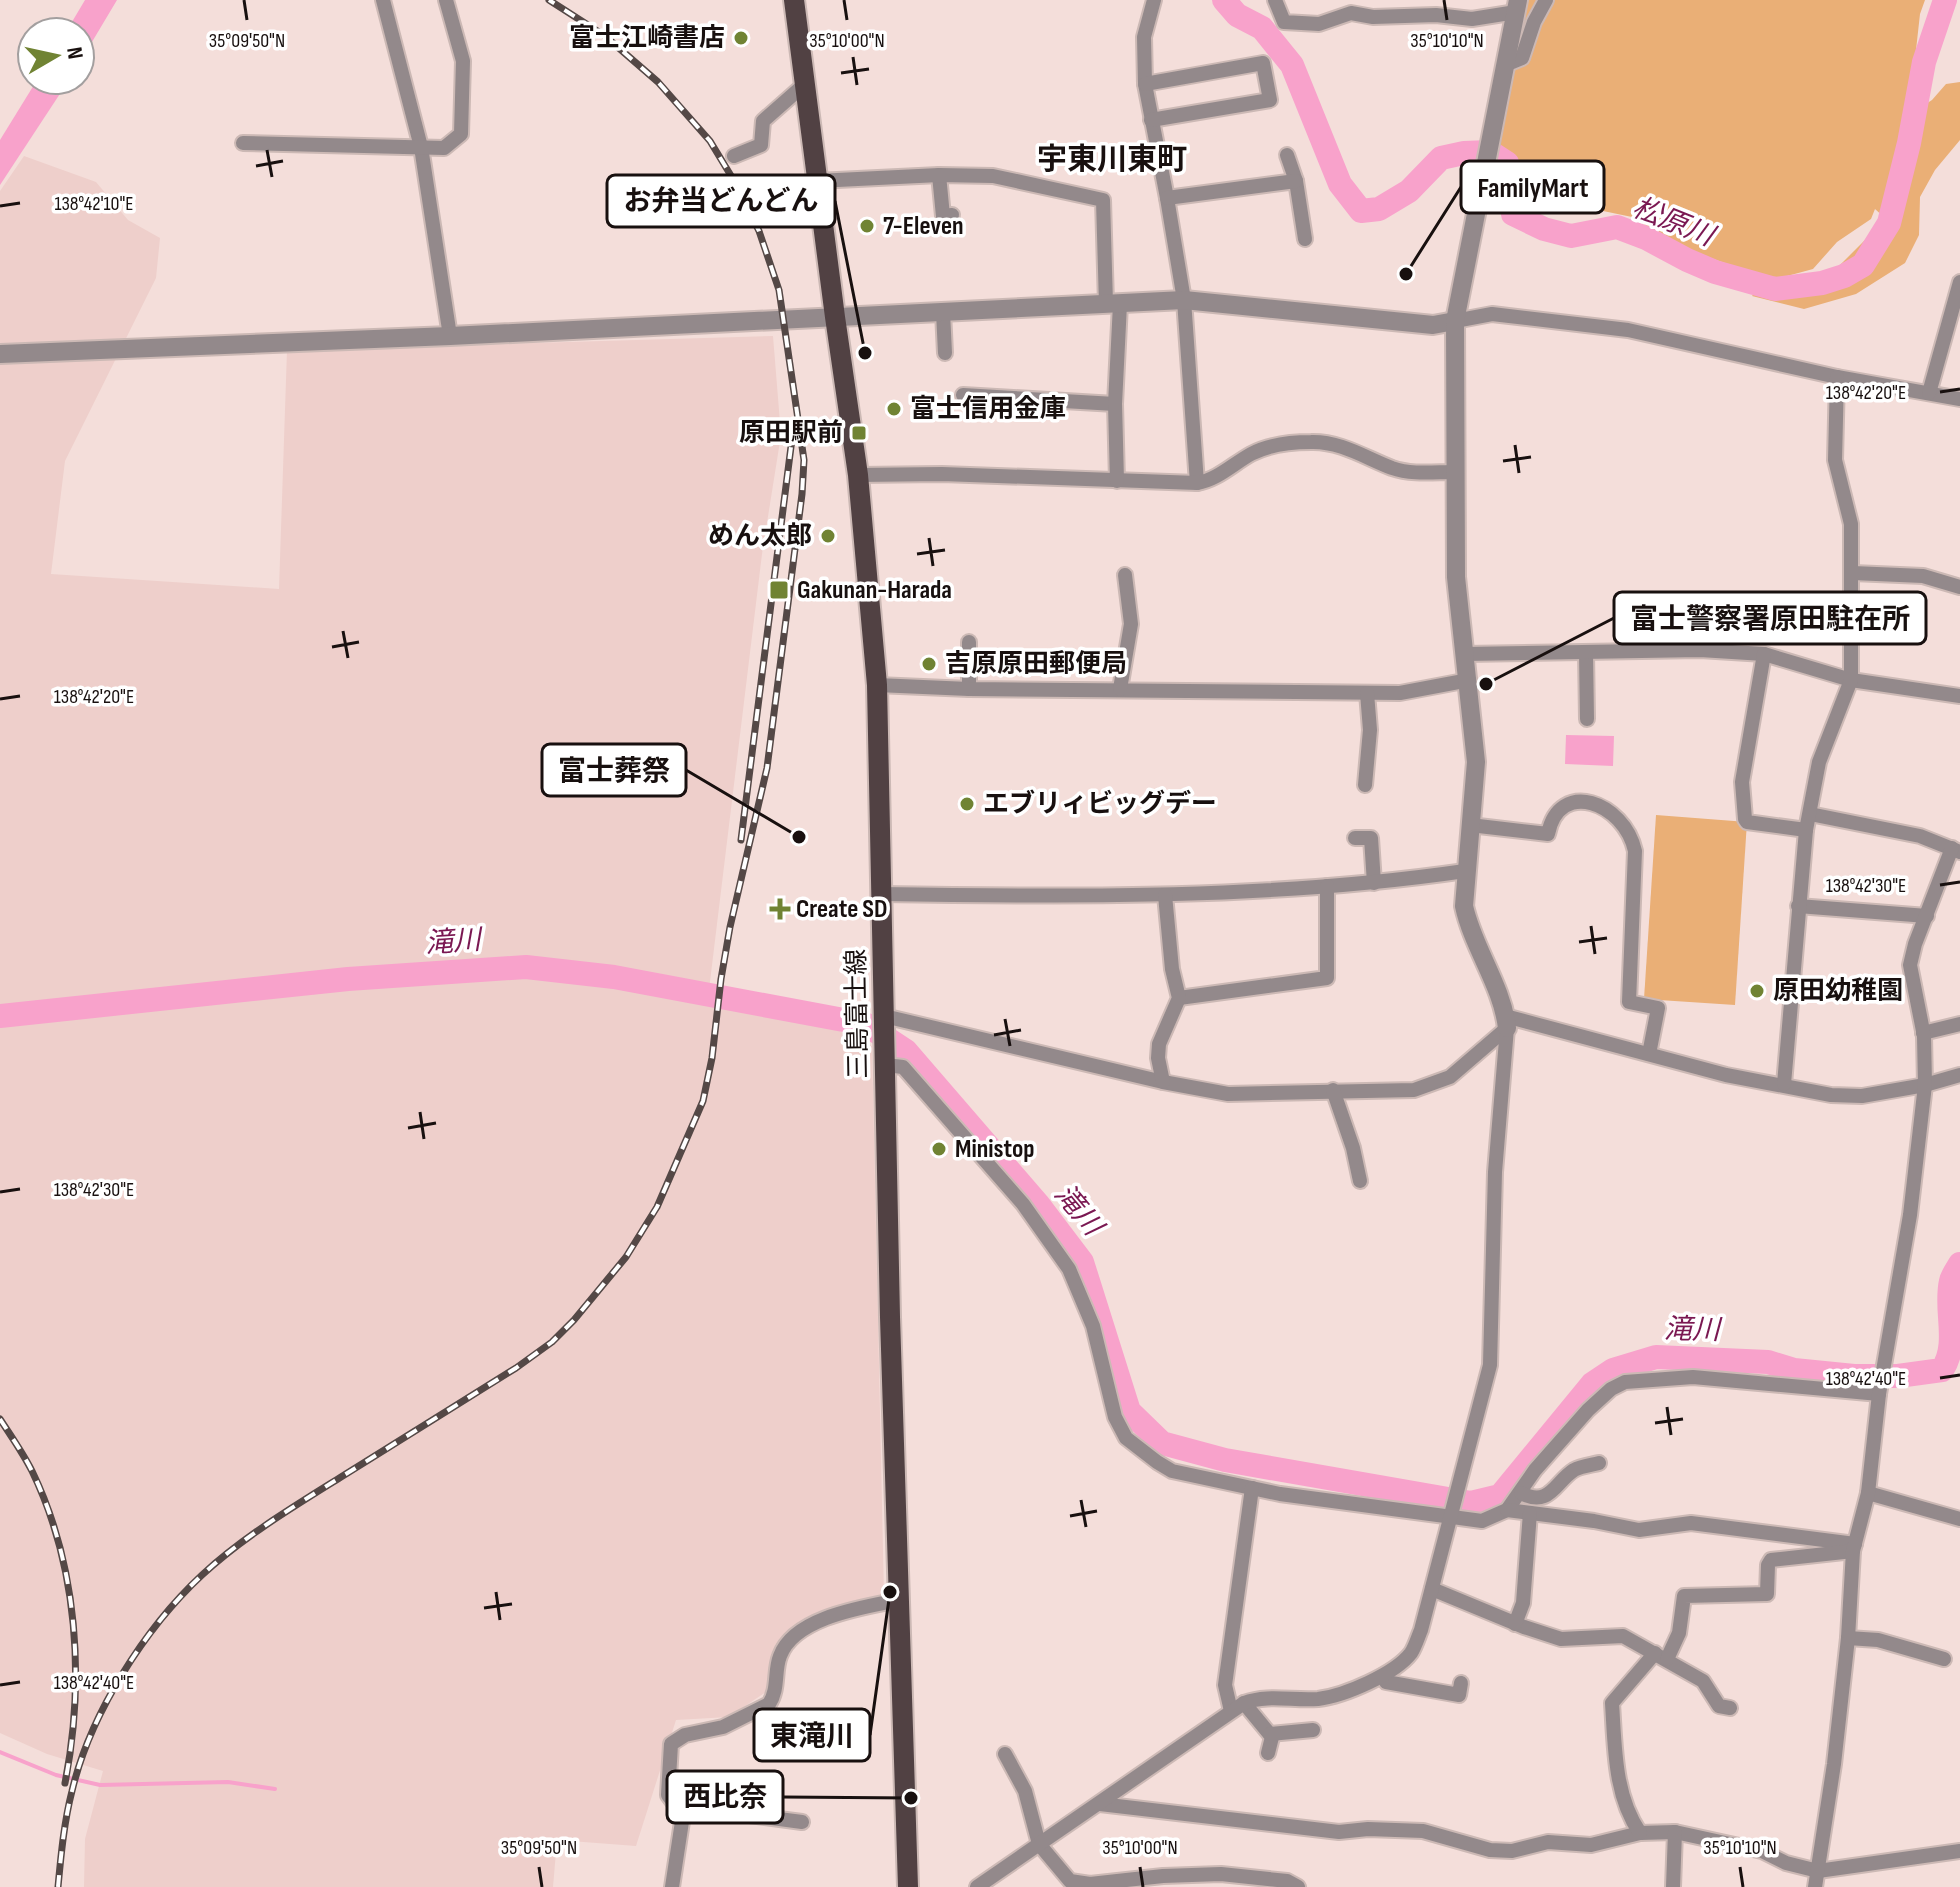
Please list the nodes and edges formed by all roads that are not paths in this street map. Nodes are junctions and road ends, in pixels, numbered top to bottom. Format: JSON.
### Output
{"nodes":[{"id":1,"x":383,"y":0,"type":"edge"},
{"id":2,"x":446,"y":0,"type":"edge"},
{"id":3,"x":794,"y":0,"type":"edge"},
{"id":4,"x":1154,"y":0,"type":"edge"},
{"id":5,"x":1275,"y":0,"type":"edge"},
{"id":6,"x":1546,"y":0,"type":"edge"},
{"id":7,"x":1517,"y":6,"type":"edge"},
{"id":8,"x":1352,"y":7,"type":"edge"},
{"id":9,"x":1394,"y":7,"type":"edge"},
{"id":10,"x":1437,"y":8,"type":"edge"},
{"id":11,"x":1505,"y":65,"type":"junction"},
{"id":12,"x":805,"y":84,"type":"junction"},
{"id":13,"x":1145,"y":84,"type":"junction"},
{"id":14,"x":1151,"y":120,"type":"junction"},
{"id":15,"x":243,"y":143,"type":"dead end"},
{"id":16,"x":421,"y":147,"type":"junction"},
{"id":17,"x":1287,"y":155,"type":"dead end"},
{"id":18,"x":734,"y":156,"type":"dead end"},
{"id":19,"x":939,"y":175,"type":"junction"},
{"id":20,"x":817,"y":181,"type":"junction"},
{"id":21,"x":1296,"y":181,"type":"junction"},
{"id":22,"x":1167,"y":198,"type":"junction"},
{"id":23,"x":952,"y":215,"type":"dead end"},
{"id":24,"x":1305,"y":239,"type":"dead end"},
{"id":25,"x":1959,"y":286,"type":"edge"},
{"id":26,"x":1184,"y":300,"type":"junction"},
{"id":27,"x":1113,"y":304,"type":"junction"},
{"id":28,"x":943,"y":312,"type":"junction"},
{"id":29,"x":835,"y":317,"type":"junction"},
{"id":30,"x":1455,"y":321,"type":"junction"},
{"id":31,"x":450,"y":336,"type":"junction"},
{"id":32,"x":945,"y":353,"type":"dead end"},
{"id":33,"x":0,"y":354,"type":"edge"},
{"id":34,"x":1837,"y":377,"type":"junction"},
{"id":35,"x":1929,"y":393,"type":"junction"},
{"id":36,"x":963,"y":395,"type":"dead end"},
{"id":37,"x":1960,"y":399,"type":"edge"},
{"id":38,"x":1115,"y":404,"type":"junction"},
{"id":39,"x":1454,"y":472,"type":"junction"},
{"id":40,"x":858,"y":475,"type":"junction"},
{"id":41,"x":1117,"y":481,"type":"junction"},
{"id":42,"x":1197,"y":483,"type":"junction"},
{"id":43,"x":1853,"y":573,"type":"junction"},
{"id":44,"x":1125,"y":575,"type":"dead end"},
{"id":45,"x":1960,"y":587,"type":"edge"},
{"id":46,"x":969,"y":642,"type":"dead end"},
{"id":47,"x":1586,"y":652,"type":"junction"},
{"id":48,"x":1465,"y":654,"type":"junction"},
{"id":49,"x":1764,"y":654,"type":"junction"},
{"id":50,"x":1469,"y":680,"type":"junction"},
{"id":51,"x":1851,"y":680,"type":"junction"},
{"id":52,"x":877,"y":685,"type":"junction"},
{"id":53,"x":969,"y":689,"type":"junction"},
{"id":54,"x":1120,"y":689,"type":"junction"},
{"id":55,"x":1367,"y":693,"type":"junction"},
{"id":56,"x":1960,"y":696,"type":"edge"},
{"id":57,"x":1587,"y":719,"type":"dead end"},
{"id":58,"x":1365,"y":785,"type":"dead end"},
{"id":59,"x":1810,"y":814,"type":"junction"},
{"id":60,"x":1470,"y":825,"type":"junction"},
{"id":61,"x":1806,"y":830,"type":"junction"},
{"id":62,"x":1355,"y":838,"type":"dead end"},
{"id":63,"x":1956,"y":850,"type":"edge"},
{"id":64,"x":1465,"y":871,"type":"junction"},
{"id":65,"x":1374,"y":883,"type":"junction"},
{"id":66,"x":1327,"y":886,"type":"junction"},
{"id":67,"x":881,"y":894,"type":"junction"},
{"id":68,"x":1165,"y":895,"type":"junction"},
{"id":69,"x":1798,"y":906,"type":"junction"},
{"id":70,"x":1927,"y":916,"type":"junction"},
{"id":71,"x":1179,"y":998,"type":"junction"},
{"id":72,"x":884,"y":1019,"type":"junction"},
{"id":73,"x":1506,"y":1022,"type":"junction"},
{"id":74,"x":1960,"y":1024,"type":"edge"},
{"id":75,"x":1923,"y":1033,"type":"junction"},
{"id":76,"x":1649,"y":1054,"type":"junction"},
{"id":77,"x":885,"y":1056,"type":"junction"},
{"id":78,"x":1960,"y":1075,"type":"edge"},
{"id":79,"x":1163,"y":1082,"type":"junction"},
{"id":80,"x":1784,"y":1084,"type":"junction"},
{"id":81,"x":1925,"y":1085,"type":"junction"},
{"id":82,"x":1333,"y":1090,"type":"junction"},
{"id":83,"x":1360,"y":1181,"type":"dead end"},
{"id":84,"x":1879,"y":1394,"type":"junction"},
{"id":85,"x":1599,"y":1463,"type":"dead end"},
{"id":86,"x":1252,"y":1488,"type":"junction"},
{"id":87,"x":1521,"y":1493,"type":"junction"},
{"id":88,"x":1868,"y":1493,"type":"junction"},
{"id":89,"x":1507,"y":1510,"type":"junction"},
{"id":90,"x":1530,"y":1513,"type":"junction"},
{"id":91,"x":1450,"y":1517,"type":"junction"},
{"id":92,"x":1960,"y":1519,"type":"edge"},
{"id":93,"x":1854,"y":1547,"type":"junction"},
{"id":94,"x":1432,"y":1589,"type":"junction"},
{"id":95,"x":899,"y":1600,"type":"junction"},
{"id":96,"x":1515,"y":1624,"type":"junction"},
{"id":97,"x":1848,"y":1638,"type":"junction"},
{"id":98,"x":1661,"y":1656,"type":"junction"},
{"id":99,"x":1944,"y":1659,"type":"dead end"},
{"id":100,"x":1386,"y":1682,"type":"dead end"},
{"id":101,"x":1461,"y":1683,"type":"dead end"},
{"id":102,"x":1238,"y":1707,"type":"junction"},
{"id":103,"x":1730,"y":1708,"type":"dead end"},
{"id":104,"x":1313,"y":1730,"type":"dead end"},
{"id":105,"x":1270,"y":1734,"type":"junction"},
{"id":106,"x":1268,"y":1753,"type":"dead end"},
{"id":107,"x":1005,"y":1754,"type":"dead end"},
{"id":108,"x":1100,"y":1804,"type":"junction"},
{"id":109,"x":683,"y":1815,"type":"junction"},
{"id":110,"x":802,"y":1822,"type":"dead end"},
{"id":111,"x":1675,"y":1832,"type":"junction"},
{"id":112,"x":1640,"y":1833,"type":"junction"},
{"id":113,"x":1039,"y":1844,"type":"junction"},
{"id":114,"x":1960,"y":1851,"type":"edge"},
{"id":115,"x":1818,"y":1871,"type":"junction"},
{"id":116,"x":1163,"y":1881,"type":"edge"},
{"id":117,"x":672,"y":1887,"type":"edge"},
{"id":118,"x":908,"y":1887,"type":"edge"},
{"id":119,"x":977,"y":1887,"type":"edge"},
{"id":120,"x":1298,"y":1887,"type":"edge"},
{"id":121,"x":1673,"y":1887,"type":"edge"},
{"id":122,"x":1815,"y":1887,"type":"edge"}],
"edges":[{"from":1,"to":16,"type":"street"},
{"from":2,"to":16,"type":"street"},
{"from":3,"to":12,"type":"main road","name":"三島富士線"},
{"from":4,"to":13,"type":"street"},
{"from":5,"to":8,"type":"street"},
{"from":6,"to":11,"type":"street"},
{"from":7,"to":10,"type":"street"},
{"from":7,"to":11,"type":"street"},
{"from":8,"to":9,"type":"street"},
{"from":9,"to":10,"type":"street"},
{"from":11,"to":30,"type":"street"},
{"from":12,"to":18,"type":"street"},
{"from":12,"to":20,"type":"main road","name":"三島富士線"},
{"from":13,"to":14,"type":"street"},
{"from":13,"to":14,"type":"street"},
{"from":14,"to":22,"type":"street"},
{"from":15,"to":16,"type":"street"},
{"from":16,"to":31,"type":"street"},
{"from":17,"to":21,"type":"street"},
{"from":19,"to":20,"type":"street"},
{"from":19,"to":23,"type":"street"},
{"from":19,"to":27,"type":"street"},
{"from":20,"to":29,"type":"main road","name":"三島富士線"},
{"from":21,"to":22,"type":"street"},
{"from":21,"to":24,"type":"street"},
{"from":22,"to":26,"type":"street"},
{"from":25,"to":35,"type":"street"},
{"from":26,"to":27,"type":"street"},
{"from":26,"to":30,"type":"street"},
{"from":26,"to":42,"type":"street"},
{"from":27,"to":28,"type":"street"},
{"from":27,"to":38,"type":"street"},
{"from":28,"to":29,"type":"street"},
{"from":28,"to":32,"type":"street"},
{"from":29,"to":31,"type":"street"},
{"from":29,"to":40,"type":"main road","name":"三島富士線"},
{"from":30,"to":34,"type":"street"},
{"from":30,"to":39,"type":"street"},
{"from":31,"to":33,"type":"street"},
{"from":34,"to":35,"type":"street"},
{"from":34,"to":43,"type":"street"},
{"from":35,"to":37,"type":"street"},
{"from":36,"to":38,"type":"street"},
{"from":38,"to":41,"type":"street"},
{"from":39,"to":42,"type":"street"},
{"from":39,"to":48,"type":"street"},
{"from":40,"to":41,"type":"street"},
{"from":40,"to":52,"type":"main road","name":"三島富士線"},
{"from":41,"to":42,"type":"street"},
{"from":43,"to":45,"type":"street"},
{"from":43,"to":51,"type":"street"},
{"from":44,"to":54,"type":"street"},
{"from":46,"to":53,"type":"street"},
{"from":47,"to":48,"type":"street"},
{"from":47,"to":49,"type":"street"},
{"from":47,"to":57,"type":"street"},
{"from":48,"to":50,"type":"street"},
{"from":49,"to":51,"type":"street"},
{"from":49,"to":61,"type":"street"},
{"from":50,"to":55,"type":"street"},
{"from":50,"to":60,"type":"street"},
{"from":51,"to":56,"type":"street"},
{"from":51,"to":59,"type":"street"},
{"from":52,"to":53,"type":"street"},
{"from":52,"to":67,"type":"main road","name":"三島富士線"},
{"from":53,"to":54,"type":"street"},
{"from":54,"to":55,"type":"street"},
{"from":55,"to":58,"type":"street"},
{"from":59,"to":61,"type":"street"},
{"from":59,"to":63,"type":"street"},
{"from":60,"to":64,"type":"street"},
{"from":60,"to":76,"type":"street"},
{"from":61,"to":69,"type":"street"},
{"from":62,"to":65,"type":"street"},
{"from":63,"to":70,"type":"street"},
{"from":64,"to":65,"type":"street"},
{"from":64,"to":73,"type":"street"},
{"from":65,"to":66,"type":"street"},
{"from":66,"to":68,"type":"street"},
{"from":66,"to":71,"type":"street"},
{"from":67,"to":68,"type":"street"},
{"from":67,"to":72,"type":"main road","name":"三島富士線"},
{"from":68,"to":71,"type":"street"},
{"from":69,"to":70,"type":"street"},
{"from":69,"to":80,"type":"street"},
{"from":70,"to":75,"type":"street"},
{"from":71,"to":79,"type":"street"},
{"from":72,"to":77,"type":"main road","name":"三島富士線"},
{"from":72,"to":79,"type":"street"},
{"from":73,"to":76,"type":"street"},
{"from":73,"to":82,"type":"street"},
{"from":73,"to":91,"type":"street"},
{"from":74,"to":75,"type":"street"},
{"from":75,"to":81,"type":"street"},
{"from":76,"to":80,"type":"street"},
{"from":77,"to":86,"type":"street"},
{"from":77,"to":95,"type":"main road","name":"三島富士線"},
{"from":78,"to":81,"type":"street"},
{"from":79,"to":82,"type":"street"},
{"from":80,"to":81,"type":"street"},
{"from":81,"to":84,"type":"street"},
{"from":82,"to":83,"type":"street"},
{"from":84,"to":87,"type":"street"},
{"from":84,"to":88,"type":"street"},
{"from":85,"to":87,"type":"street"},
{"from":86,"to":91,"type":"street"},
{"from":86,"to":102,"type":"street"},
{"from":87,"to":89,"type":"street"},
{"from":88,"to":92,"type":"street"},
{"from":88,"to":93,"type":"street"},
{"from":89,"to":90,"type":"street"},
{"from":89,"to":91,"type":"street"},
{"from":90,"to":93,"type":"street"},
{"from":90,"to":96,"type":"street"},
{"from":91,"to":94,"type":"street"},
{"from":93,"to":97,"type":"street"},
{"from":93,"to":98,"type":"street"},
{"from":94,"to":96,"type":"street"},
{"from":94,"to":102,"type":"street"},
{"from":95,"to":109,"type":"street"},
{"from":95,"to":118,"type":"main road","name":"三島富士線"},
{"from":96,"to":98,"type":"street"},
{"from":97,"to":99,"type":"street"},
{"from":97,"to":115,"type":"street"},
{"from":98,"to":103,"type":"street"},
{"from":98,"to":112,"type":"street"},
{"from":100,"to":101,"type":"street"},
{"from":102,"to":105,"type":"street"},
{"from":102,"to":108,"type":"street"},
{"from":104,"to":105,"type":"street"},
{"from":105,"to":106,"type":"street"},
{"from":107,"to":113,"type":"street"},
{"from":108,"to":112,"type":"street"},
{"from":108,"to":113,"type":"street"},
{"from":109,"to":110,"type":"street"},
{"from":109,"to":117,"type":"street"},
{"from":111,"to":112,"type":"street"},
{"from":111,"to":115,"type":"street"},
{"from":111,"to":121,"type":"street"},
{"from":113,"to":116,"type":"street"},
{"from":113,"to":119,"type":"street"},
{"from":114,"to":115,"type":"street"},
{"from":115,"to":122,"type":"street"},
{"from":116,"to":120,"type":"street"}]}
